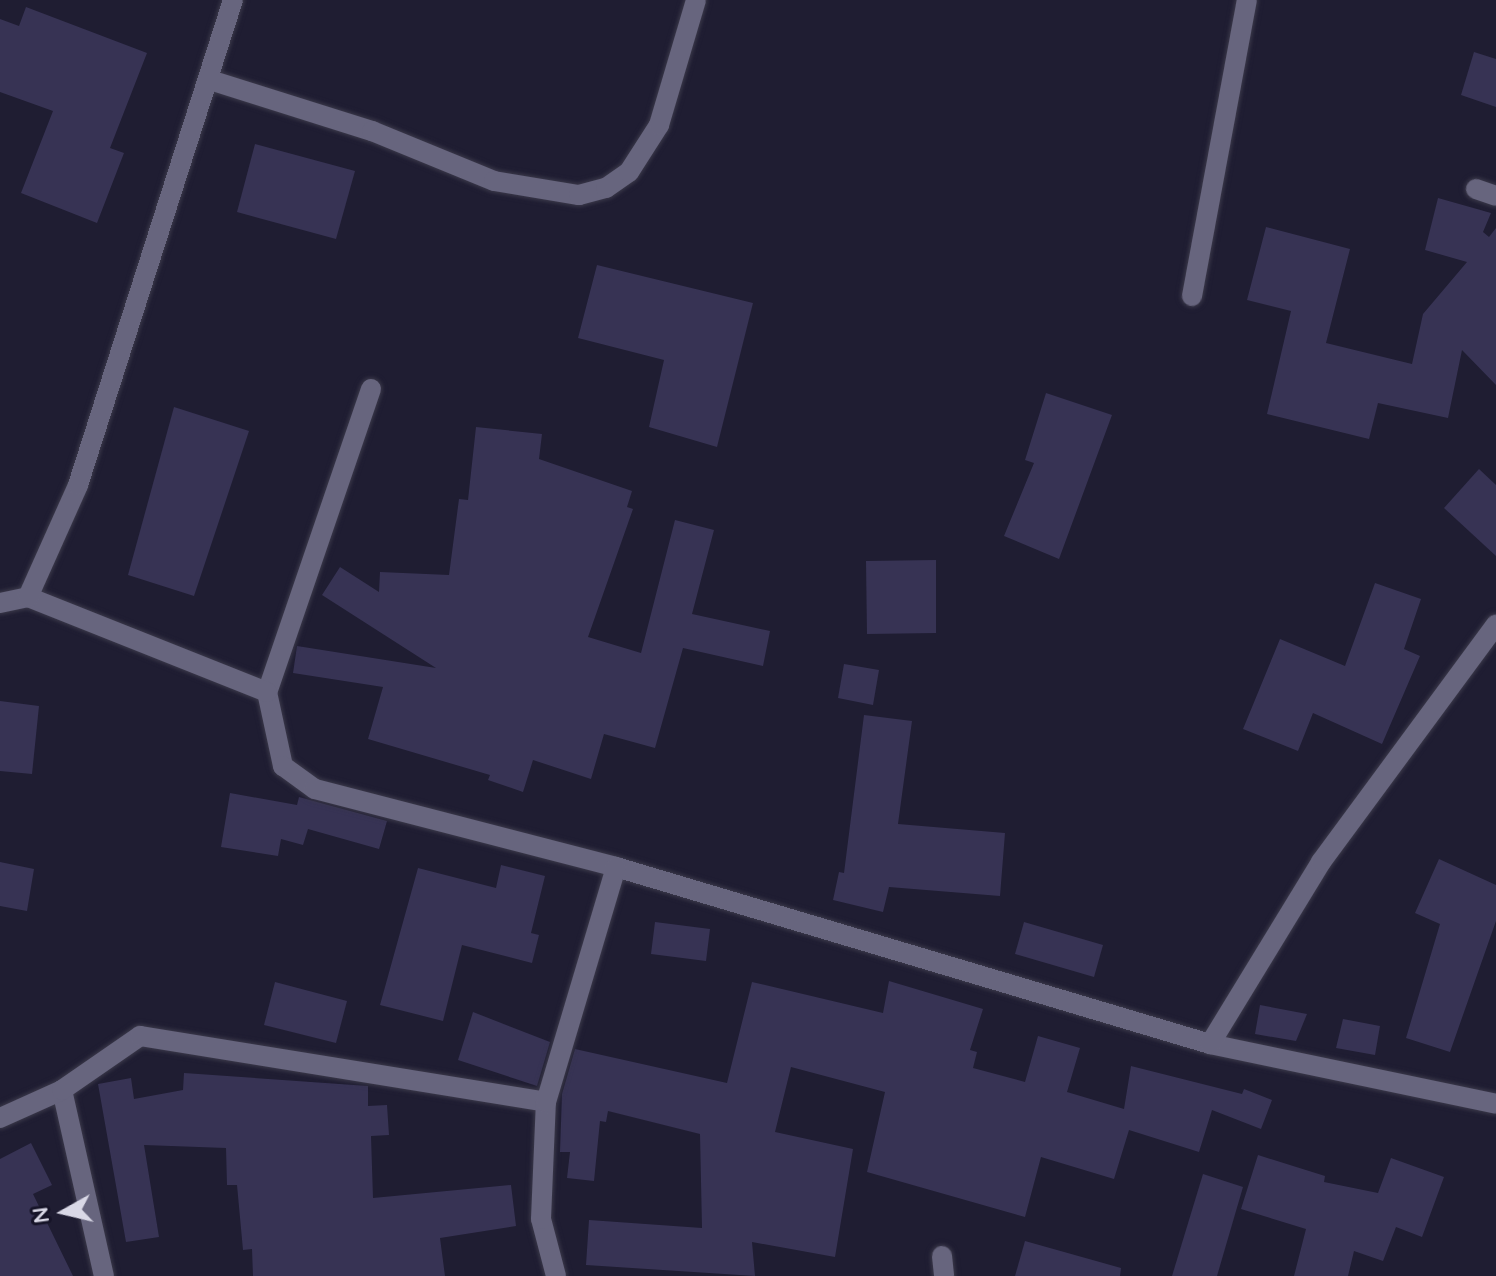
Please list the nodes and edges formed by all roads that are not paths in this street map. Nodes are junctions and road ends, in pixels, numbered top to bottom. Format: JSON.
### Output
{"nodes":[{"id":1,"x":233,"y":0,"type":"edge"},
{"id":2,"x":696,"y":0,"type":"edge"},
{"id":3,"x":1247,"y":0,"type":"edge"},
{"id":4,"x":210,"y":80,"type":"junction"},
{"id":5,"x":1476,"y":189,"type":"dead end"},
{"id":6,"x":1496,"y":196,"type":"edge"},
{"id":7,"x":1192,"y":296,"type":"dead end"},
{"id":8,"x":371,"y":389,"type":"dead end"},
{"id":9,"x":28,"y":597,"type":"junction"},
{"id":10,"x":0,"y":603,"type":"edge"},
{"id":11,"x":1496,"y":625,"type":"edge"},
{"id":12,"x":267,"y":692,"type":"junction"},
{"id":13,"x":616,"y":867,"type":"junction"},
{"id":14,"x":1210,"y":1044,"type":"junction"},
{"id":15,"x":62,"y":1090,"type":"junction"},
{"id":16,"x":546,"y":1102,"type":"junction"},
{"id":17,"x":1496,"y":1104,"type":"edge"},
{"id":18,"x":0,"y":1118,"type":"edge"},
{"id":19,"x":104,"y":1276,"type":"edge"},
{"id":20,"x":556,"y":1276,"type":"edge"}],
"edges":[{"from":1,"to":4,"type":"street"},
{"from":2,"to":4,"type":"street"},
{"from":3,"to":7,"type":"street"},
{"from":4,"to":9,"type":"street"},
{"from":5,"to":6,"type":"street"},
{"from":8,"to":12,"type":"street"},
{"from":9,"to":10,"type":"street"},
{"from":9,"to":12,"type":"street"},
{"from":11,"to":14,"type":"street"},
{"from":12,"to":13,"type":"street"},
{"from":13,"to":14,"type":"street"},
{"from":13,"to":16,"type":"street"},
{"from":14,"to":17,"type":"street"},
{"from":15,"to":16,"type":"street"},
{"from":15,"to":18,"type":"street"},
{"from":15,"to":19,"type":"street"},
{"from":16,"to":20,"type":"street"}]}
